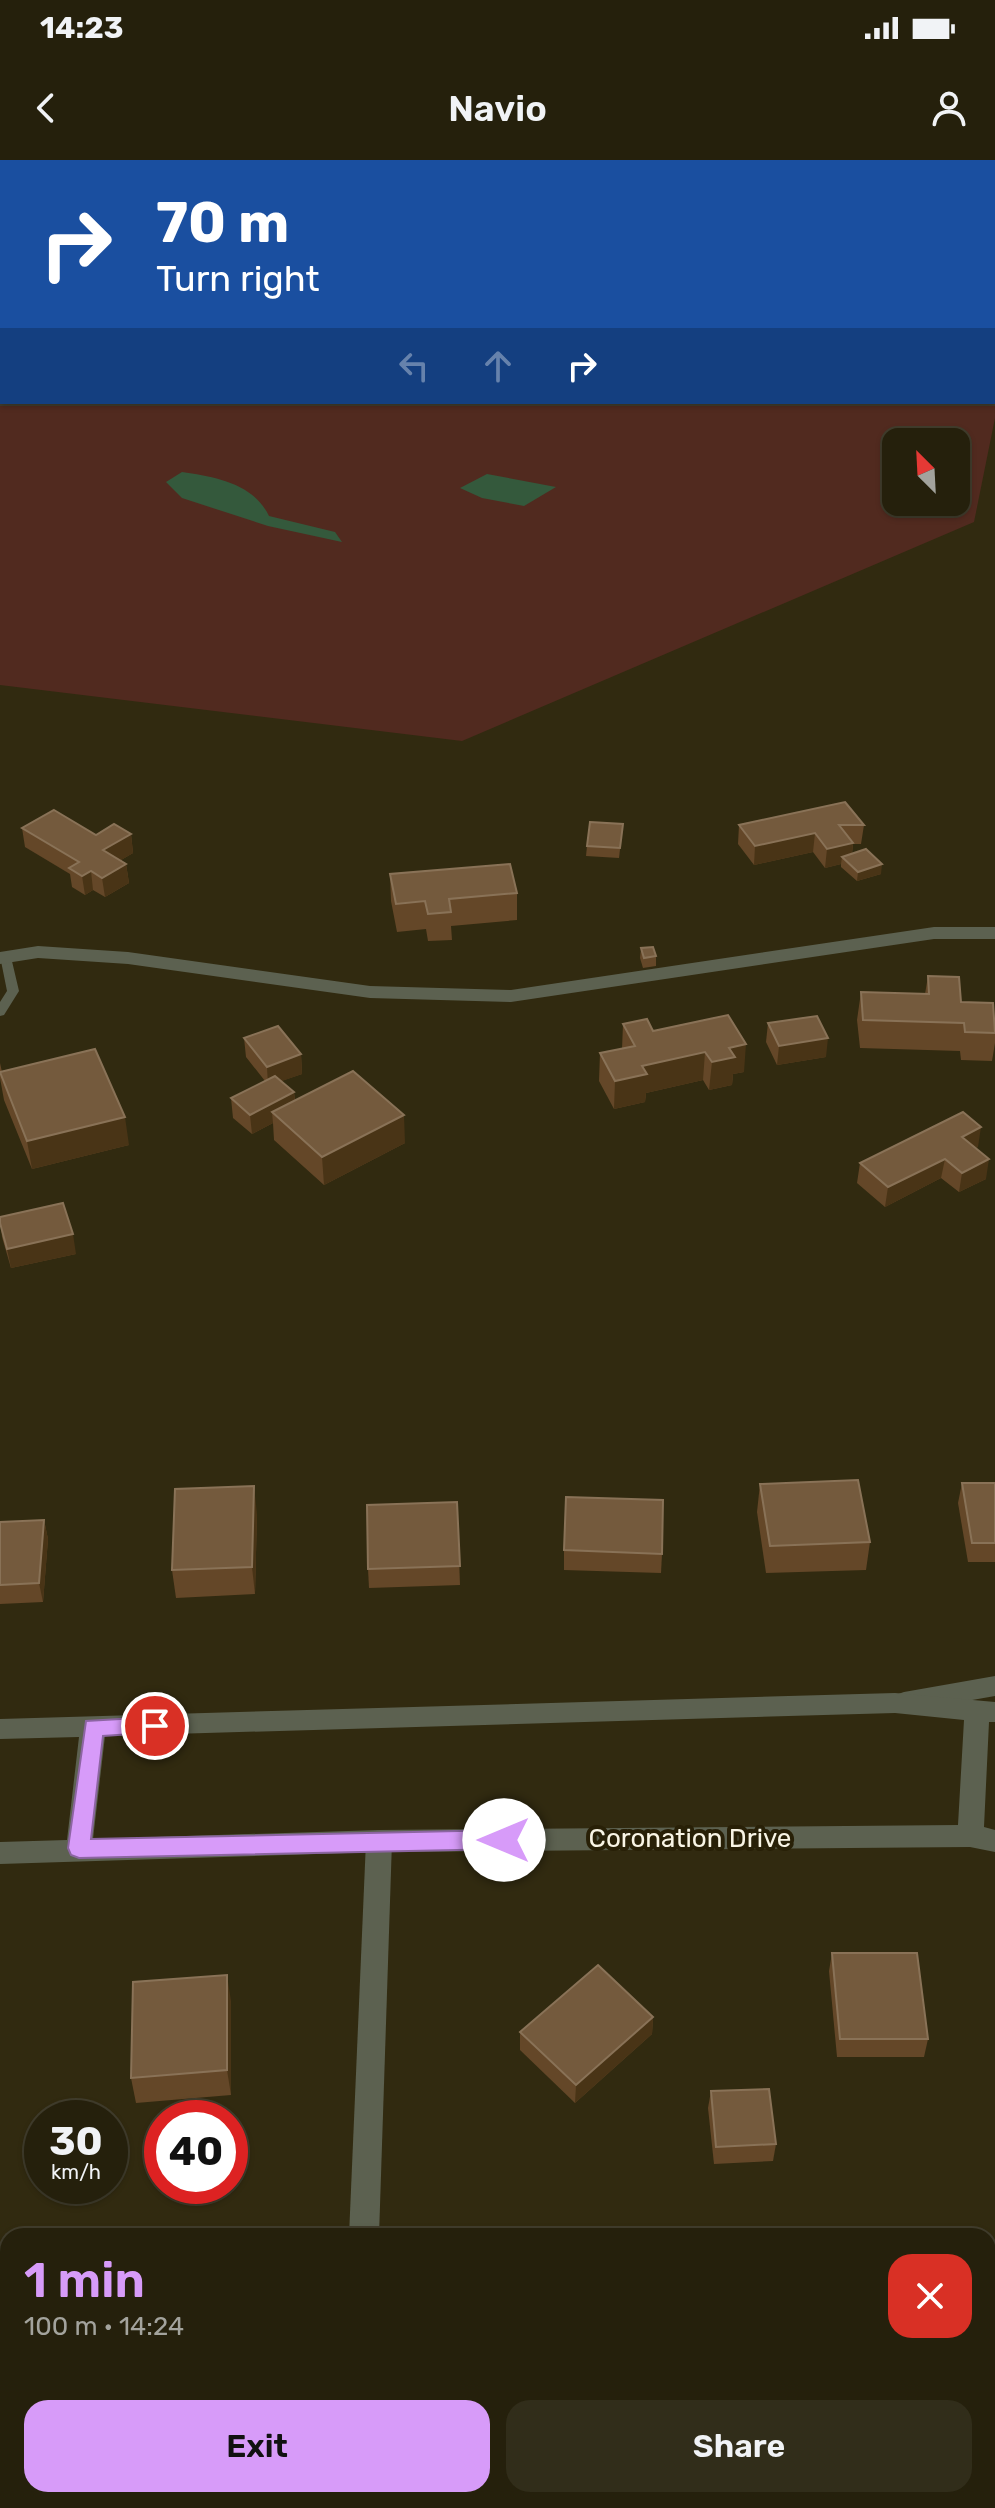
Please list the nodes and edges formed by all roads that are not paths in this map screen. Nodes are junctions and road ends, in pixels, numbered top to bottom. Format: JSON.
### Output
{"nodes":[{"id":1,"x":995,"y":933,"type":"edge"},
{"id":2,"x":2,"y":958,"type":"edge"},
{"id":3,"x":0,"y":1012,"type":"edge"},
{"id":4,"x":995,"y":1686,"type":"edge"},
{"id":5,"x":895,"y":1703,"type":"junction"},
{"id":6,"x":986,"y":1711,"type":"edge"},
{"id":7,"x":93,"y":1728,"type":"junction"},
{"id":8,"x":0,"y":1729,"type":"edge"},
{"id":9,"x":983,"y":1838,"type":"edge"},
{"id":10,"x":379,"y":1841,"type":"junction"},
{"id":11,"x":79,"y":1848,"type":"junction"},
{"id":12,"x":0,"y":1853,"type":"edge"},
{"id":13,"x":364,"y":2228,"type":"edge"}],
"edges":[{"from":1,"to":2,"type":"street"},
{"from":2,"to":3,"type":"lane"},
{"from":4,"to":5,"type":"street"},
{"from":5,"to":6,"type":"street"},
{"from":5,"to":7,"type":"street"},
{"from":6,"to":9,"type":"street"},
{"from":7,"to":8,"type":"street"},
{"from":7,"to":11,"type":"street"},
{"from":9,"to":10,"type":"street","name":"Coronation Drive"},
{"from":10,"to":11,"type":"street","name":"Coronation Drive"},
{"from":10,"to":13,"type":"street"},
{"from":11,"to":12,"type":"street","name":"Coronation Drive"}]}
